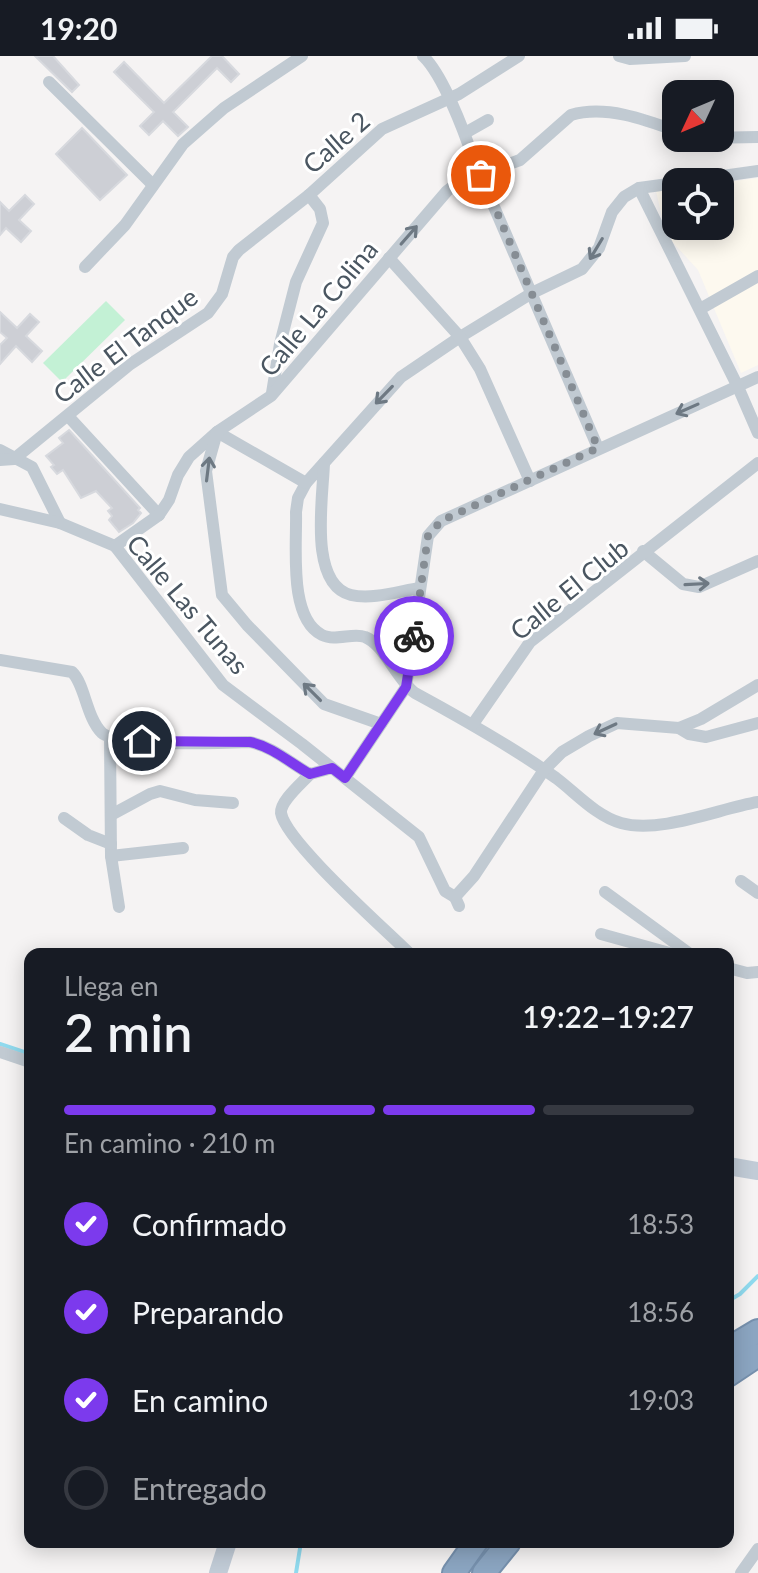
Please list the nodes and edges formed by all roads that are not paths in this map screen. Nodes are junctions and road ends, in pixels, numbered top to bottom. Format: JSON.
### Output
{"nodes":[{"id":1,"x":302,"y":56,"type":"edge"},
{"id":2,"x":423,"y":56,"type":"edge"},
{"id":3,"x":519,"y":56,"type":"edge"},
{"id":4,"x":619,"y":56,"type":"edge"},
{"id":5,"x":685,"y":56,"type":"edge"},
{"id":6,"x":49,"y":82,"type":"dead end"},
{"id":7,"x":448,"y":99,"type":"junction"},
{"id":8,"x":488,"y":120,"type":"dead end"},
{"id":9,"x":662,"y":127,"type":"edge"},
{"id":10,"x":465,"y":133,"type":"junction"},
{"id":11,"x":734,"y":137,"type":"edge"},
{"id":12,"x":758,"y":137,"type":"edge"},
{"id":13,"x":758,"y":171,"type":"edge"},
{"id":14,"x":734,"y":174,"type":"edge"},
{"id":15,"x":477,"y":175,"type":"junction"},
{"id":16,"x":662,"y":184,"type":"edge"},
{"id":17,"x":153,"y":185,"type":"junction"},
{"id":18,"x":639,"y":188,"type":"junction"},
{"id":19,"x":309,"y":195,"type":"junction"},
{"id":20,"x":389,"y":258,"type":"junction"},
{"id":21,"x":85,"y":267,"type":"dead end"},
{"id":22,"x":758,"y":276,"type":"edge"},
{"id":23,"x":532,"y":293,"type":"junction"},
{"id":24,"x":700,"y":309,"type":"junction"},
{"id":25,"x":460,"y":337,"type":"junction"},
{"id":26,"x":758,"y":377,"type":"edge"},
{"id":27,"x":738,"y":387,"type":"junction"},
{"id":28,"x":271,"y":396,"type":"junction"},
{"id":29,"x":68,"y":416,"type":"junction"},
{"id":30,"x":217,"y":432,"type":"junction"},
{"id":31,"x":758,"y":433,"type":"edge"},
{"id":32,"x":598,"y":448,"type":"junction"},
{"id":33,"x":0,"y":450,"type":"edge"},
{"id":34,"x":14,"y":459,"type":"junction"},
{"id":35,"x":0,"y":460,"type":"edge"},
{"id":36,"x":324,"y":463,"type":"junction"},
{"id":37,"x":758,"y":463,"type":"edge"},
{"id":38,"x":530,"y":481,"type":"junction"},
{"id":39,"x":306,"y":483,"type":"junction"},
{"id":40,"x":0,"y":509,"type":"edge"},
{"id":41,"x":159,"y":515,"type":"junction"},
{"id":42,"x":60,"y":523,"type":"junction"},
{"id":43,"x":115,"y":546,"type":"junction"},
{"id":44,"x":643,"y":551,"type":"junction"},
{"id":45,"x":758,"y":561,"type":"edge"},
{"id":46,"x":420,"y":588,"type":"junction"},
{"id":47,"x":0,"y":660,"type":"edge"},
{"id":48,"x":758,"y":685,"type":"edge"},
{"id":49,"x":406,"y":687,"type":"junction"},
{"id":50,"x":758,"y":723,"type":"edge"},
{"id":51,"x":381,"y":724,"type":"junction"},
{"id":52,"x":473,"y":724,"type":"junction"},
{"id":53,"x":679,"y":728,"type":"junction"},
{"id":54,"x":110,"y":738,"type":"junction"},
{"id":55,"x":332,"y":768,"type":"junction"},
{"id":56,"x":544,"y":770,"type":"junction"},
{"id":57,"x":310,"y":774,"type":"junction"},
{"id":58,"x":345,"y":778,"type":"junction"},
{"id":59,"x":758,"y":802,"type":"edge"},
{"id":60,"x":233,"y":803,"type":"dead end"},
{"id":61,"x":111,"y":815,"type":"junction"},
{"id":62,"x":64,"y":818,"type":"dead end"},
{"id":63,"x":183,"y":848,"type":"dead end"},
{"id":64,"x":111,"y":850,"type":"junction"},
{"id":65,"x":741,"y":881,"type":"dead end"},
{"id":66,"x":605,"y":892,"type":"dead end"},
{"id":67,"x":758,"y":893,"type":"edge"},
{"id":68,"x":119,"y":907,"type":"dead end"},
{"id":69,"x":601,"y":934,"type":"dead end"},
{"id":70,"x":404,"y":948,"type":"edge"},
{"id":71,"x":651,"y":948,"type":"edge"},
{"id":72,"x":682,"y":948,"type":"edge"},
{"id":73,"x":734,"y":970,"type":"edge"},
{"id":74,"x":758,"y":972,"type":"edge"},
{"id":75,"x":0,"y":1052,"type":"edge"},
{"id":76,"x":24,"y":1060,"type":"edge"},
{"id":77,"x":734,"y":1167,"type":"edge"},
{"id":78,"x":758,"y":1171,"type":"edge"},
{"id":79,"x":758,"y":1331,"type":"edge"},
{"id":80,"x":734,"y":1345,"type":"edge"},
{"id":81,"x":758,"y":1355,"type":"edge"},
{"id":82,"x":734,"y":1371,"type":"edge"},
{"id":83,"x":226,"y":1548,"type":"edge"},
{"id":84,"x":472,"y":1548,"type":"edge"},
{"id":85,"x":504,"y":1548,"type":"edge"},
{"id":86,"x":758,"y":1549,"type":"edge"},
{"id":87,"x":218,"y":1573,"type":"edge"},
{"id":88,"x":454,"y":1573,"type":"edge"},
{"id":89,"x":484,"y":1573,"type":"edge"},
{"id":90,"x":741,"y":1573,"type":"edge"}],
"edges":[{"from":1,"to":17,"type":"street"},
{"from":2,"to":7,"type":"street"},
{"from":3,"to":7,"type":"street","name":"Calle 2"},
{"from":4,"to":5,"type":"street"},
{"from":6,"to":17,"type":"street"},
{"from":7,"to":10,"type":"street"},
{"from":7,"to":19,"type":"street","name":"Calle 2"},
{"from":8,"to":10,"type":"street"},
{"from":9,"to":15,"type":"street","name":"Calle La Colina"},
{"from":10,"to":15,"type":"street"},
{"from":11,"to":12,"type":"street"},
{"from":13,"to":14,"type":"street"},
{"from":20,"to":15,"type":"street","name":"Calle La Colina","one_way":true},
{"from":15,"to":23,"type":"street"},
{"from":16,"to":18,"type":"street"},
{"from":17,"to":21,"type":"street"},
{"from":18,"to":23,"type":"street","one_way":true},
{"from":18,"to":24,"type":"street"},
{"from":19,"to":28,"type":"street"},
{"from":19,"to":29,"type":"street","name":"Calle El Tanque"},
{"from":20,"to":25,"type":"street"},
{"from":20,"to":28,"type":"street","name":"Calle La Colina"},
{"from":22,"to":24,"type":"street"},
{"from":23,"to":25,"type":"street"},
{"from":23,"to":32,"type":"street"},
{"from":24,"to":27,"type":"street"},
{"from":25,"to":36,"type":"street","one_way":true},
{"from":25,"to":38,"type":"street"},
{"from":26,"to":27,"type":"street"},
{"from":27,"to":31,"type":"street"},
{"from":27,"to":32,"type":"street","one_way":true},
{"from":28,"to":30,"type":"street","name":"Calle La Colina"},
{"from":29,"to":34,"type":"street","name":"Calle El Tanque"},
{"from":29,"to":41,"type":"street"},
{"from":30,"to":39,"type":"street"},
{"from":30,"to":41,"type":"street","name":"Calle La Colina"},
{"from":51,"to":30,"type":"street","one_way":true},
{"from":32,"to":38,"type":"street"},
{"from":33,"to":34,"type":"street"},
{"from":34,"to":35,"type":"street"},
{"from":34,"to":42,"type":"street"},
{"from":36,"to":39,"type":"street"},
{"from":36,"to":46,"type":"street"},
{"from":37,"to":44,"type":"street"},
{"from":38,"to":46,"type":"street"},
{"from":39,"to":49,"type":"street"},
{"from":40,"to":42,"type":"street","name":"Calle Las Tunas"},
{"from":41,"to":43,"type":"street"},
{"from":42,"to":43,"type":"street","name":"Calle Las Tunas"},
{"from":43,"to":55,"type":"street","name":"Calle Las Tunas"},
{"from":44,"to":45,"type":"street","name":"Calle El Club","one_way":true},
{"from":44,"to":52,"type":"street","name":"Calle El Club"},
{"from":46,"to":49,"type":"street"},
{"from":47,"to":54,"type":"street"},
{"from":48,"to":53,"type":"street"},
{"from":49,"to":51,"type":"street"},
{"from":49,"to":52,"type":"street"},
{"from":50,"to":53,"type":"street"},
{"from":51,"to":58,"type":"street"},
{"from":52,"to":56,"type":"street"},
{"from":53,"to":56,"type":"street","one_way":true},
{"from":54,"to":57,"type":"street"},
{"from":54,"to":61,"type":"street"},
{"from":55,"to":57,"type":"street"},
{"from":55,"to":58,"type":"street","name":"Calle Las Tunas"},
{"from":56,"to":58,"type":"street","name":"Calle Las Tunas"},
{"from":56,"to":59,"type":"street"},
{"from":57,"to":70,"type":"street"},
{"from":60,"to":61,"type":"street"},
{"from":61,"to":64,"type":"street"},
{"from":62,"to":64,"type":"street"},
{"from":63,"to":64,"type":"street"},
{"from":64,"to":68,"type":"street"},
{"from":65,"to":67,"type":"street"},
{"from":66,"to":72,"type":"street"},
{"from":69,"to":71,"type":"street"},
{"from":73,"to":74,"type":"street"},
{"from":75,"to":76,"type":"street"},
{"from":77,"to":78,"type":"main road"},
{"from":79,"to":80,"type":"highway"},
{"from":81,"to":82,"type":"highway"},
{"from":83,"to":87,"type":"main road"},
{"from":84,"to":88,"type":"highway"},
{"from":85,"to":89,"type":"highway"},
{"from":86,"to":90,"type":"street"}]}
